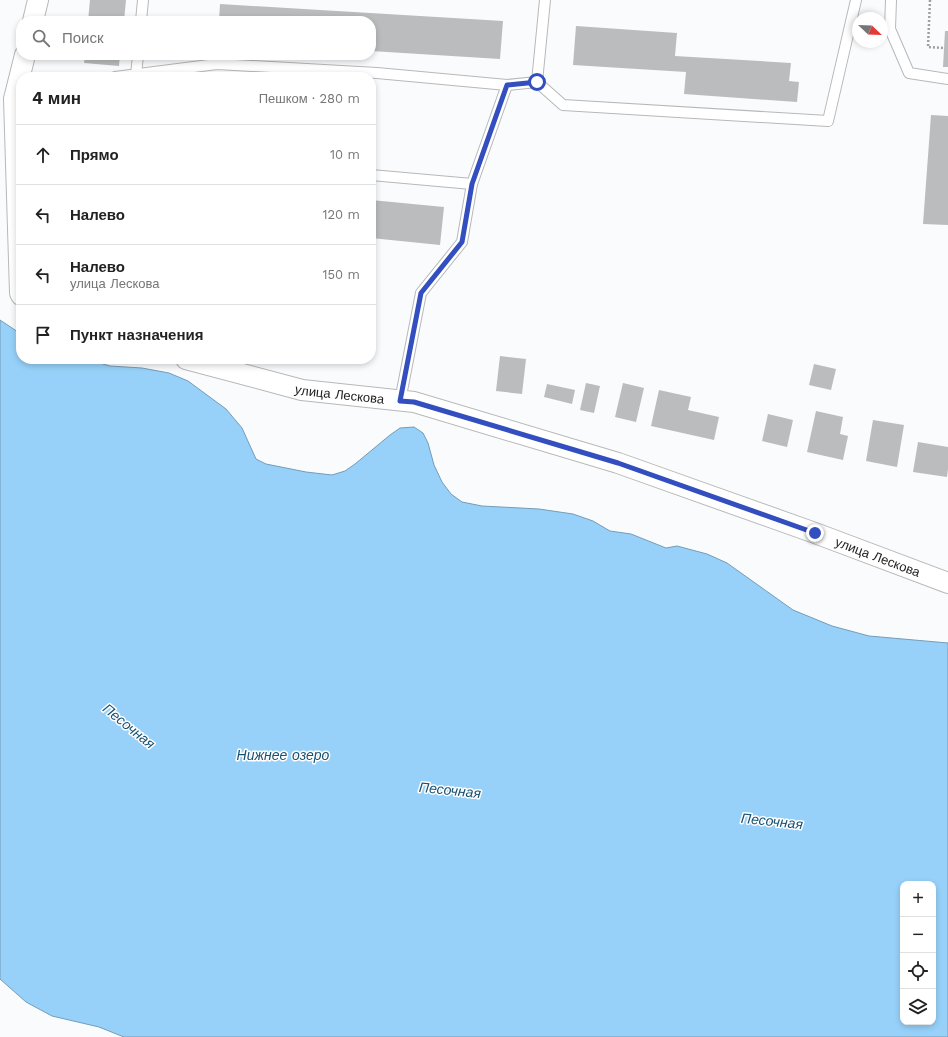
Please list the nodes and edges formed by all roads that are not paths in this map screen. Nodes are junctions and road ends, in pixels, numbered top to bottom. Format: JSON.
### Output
{"nodes":[{"id":1,"x":38,"y":0,"type":"edge"},
{"id":2,"x":143,"y":0,"type":"edge"},
{"id":3,"x":545,"y":0,"type":"edge"},
{"id":4,"x":856,"y":0,"type":"edge"},
{"id":5,"x":891,"y":0,"type":"edge"},
{"id":6,"x":34,"y":16,"type":"edge"},
{"id":7,"x":141,"y":16,"type":"edge"},
{"id":8,"x":23,"y":60,"type":"edge"},
{"id":9,"x":138,"y":60,"type":"edge"},
{"id":10,"x":20,"y":72,"type":"edge"},
{"id":11,"x":136,"y":72,"type":"edge"},
{"id":12,"x":158,"y":72,"type":"edge"},
{"id":13,"x":948,"y":79,"type":"edge"},
{"id":14,"x":537,"y":82,"type":"junction"},
{"id":15,"x":16,"y":85,"type":"edge"},
{"id":16,"x":507,"y":85,"type":"junction"},
{"id":17,"x":12,"y":98,"type":"edge"},
{"id":18,"x":376,"y":175,"type":"edge"},
{"id":19,"x":472,"y":184,"type":"junction"},
{"id":20,"x":16,"y":196,"type":"edge"},
{"id":21,"x":205,"y":364,"type":"edge"},
{"id":22,"x":400,"y":401,"type":"junction"},
{"id":23,"x":948,"y":583,"type":"edge"}],
"edges":[{"from":1,"to":6,"type":"street"},
{"from":2,"to":7,"type":"lane"},
{"from":3,"to":14,"type":"lane"},
{"from":4,"to":14,"type":"lane"},
{"from":5,"to":13,"type":"lane"},
{"from":8,"to":10,"type":"street"},
{"from":9,"to":11,"type":"lane"},
{"from":12,"to":16,"type":"lane"},
{"from":14,"to":16,"type":"lane"},
{"from":15,"to":17,"type":"street"},
{"from":16,"to":19,"type":"lane"},
{"from":17,"to":20,"type":"street"},
{"from":18,"to":19,"type":"lane"},
{"from":19,"to":22,"type":"lane"},
{"from":21,"to":22,"type":"street","name":"улица Лескова"},
{"from":22,"to":23,"type":"street","name":"улица Лескова"}]}
